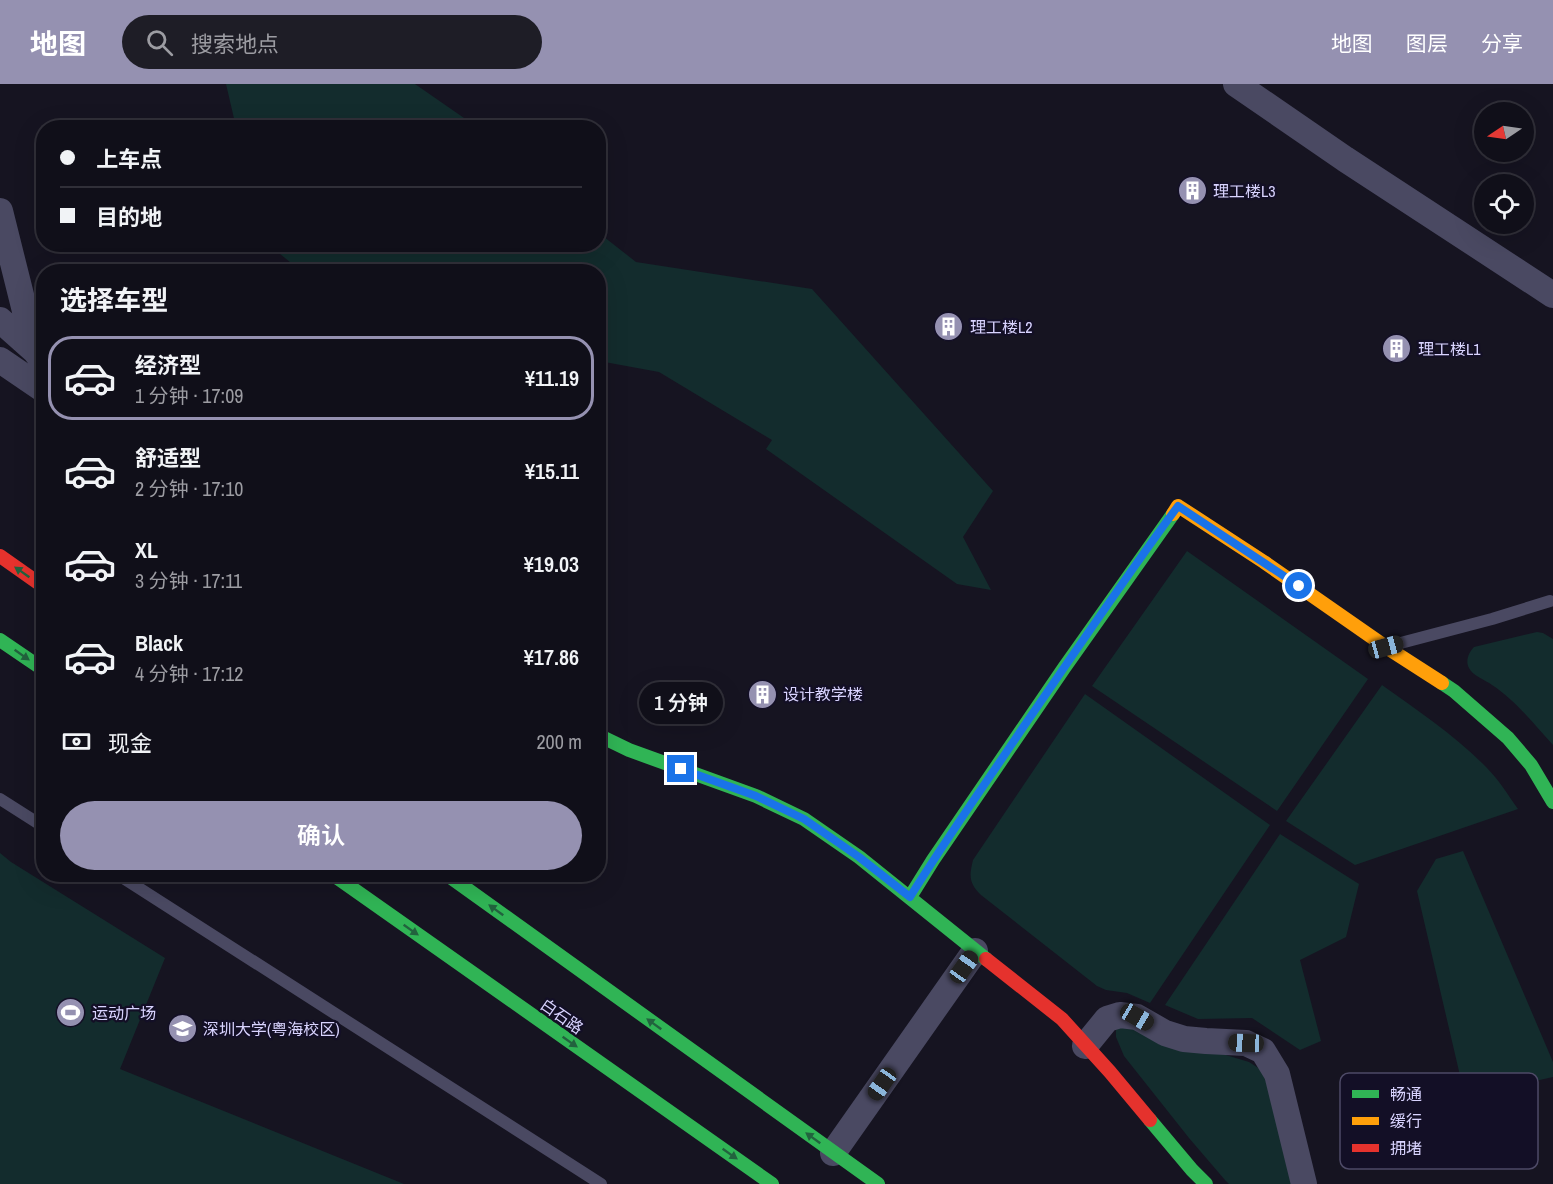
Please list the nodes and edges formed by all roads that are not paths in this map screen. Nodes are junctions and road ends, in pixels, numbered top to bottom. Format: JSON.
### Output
{"nodes":[{"id":1,"x":1236,"y":84,"type":"edge"},
{"id":2,"x":0,"y":211,"type":"edge"},
{"id":3,"x":1553,"y":295,"type":"edge"},
{"id":4,"x":0,"y":320,"type":"edge"},
{"id":5,"x":36,"y":346,"type":"edge"},
{"id":6,"x":36,"y":354,"type":"edge"},
{"id":7,"x":0,"y":360,"type":"edge"},
{"id":8,"x":36,"y":385,"type":"edge"},
{"id":9,"x":0,"y":556,"type":"edge"},
{"id":10,"x":36,"y":581,"type":"edge"},
{"id":11,"x":1550,"y":601,"type":"dead end"},
{"id":12,"x":0,"y":640,"type":"edge"},
{"id":13,"x":1386,"y":647,"type":"junction"},
{"id":14,"x":36,"y":665,"type":"edge"},
{"id":15,"x":606,"y":739,"type":"edge"},
{"id":16,"x":0,"y":799,"type":"edge"},
{"id":17,"x":1553,"y":801,"type":"edge"},
{"id":18,"x":36,"y":822,"type":"edge"},
{"id":19,"x":129,"y":882,"type":"edge"},
{"id":20,"x":343,"y":882,"type":"edge"},
{"id":21,"x":457,"y":882,"type":"edge"},
{"id":22,"x":910,"y":897,"type":"junction"},
{"id":23,"x":975,"y":951,"type":"junction"},
{"id":24,"x":1085,"y":1046,"type":"junction"},
{"id":25,"x":833,"y":1153,"type":"junction"},
{"id":26,"x":601,"y":1184,"type":"edge"},
{"id":27,"x":772,"y":1184,"type":"edge"},
{"id":28,"x":878,"y":1184,"type":"edge"},
{"id":29,"x":1206,"y":1184,"type":"edge"},
{"id":30,"x":1304,"y":1184,"type":"edge"}],
"edges":[{"from":1,"to":3,"type":"street"},
{"from":2,"to":5,"type":"street"},
{"from":4,"to":6,"type":"street"},
{"from":7,"to":8,"type":"street"},
{"from":10,"to":9,"type":"street","one_way":true},
{"from":11,"to":13,"type":"lane"},
{"from":12,"to":14,"type":"street","one_way":true},
{"from":13,"to":17,"type":"street"},
{"from":13,"to":22,"type":"street"},
{"from":15,"to":22,"type":"street"},
{"from":16,"to":18,"type":"lane"},
{"from":19,"to":26,"type":"lane"},
{"from":20,"to":27,"type":"street","name":"白石路","one_way":true},
{"from":25,"to":21,"type":"street","one_way":true},
{"from":22,"to":23,"type":"street"},
{"from":23,"to":24,"type":"street"},
{"from":23,"to":25,"type":"street"},
{"from":24,"to":29,"type":"street"},
{"from":24,"to":30,"type":"street"},
{"from":25,"to":28,"type":"street"}]}
